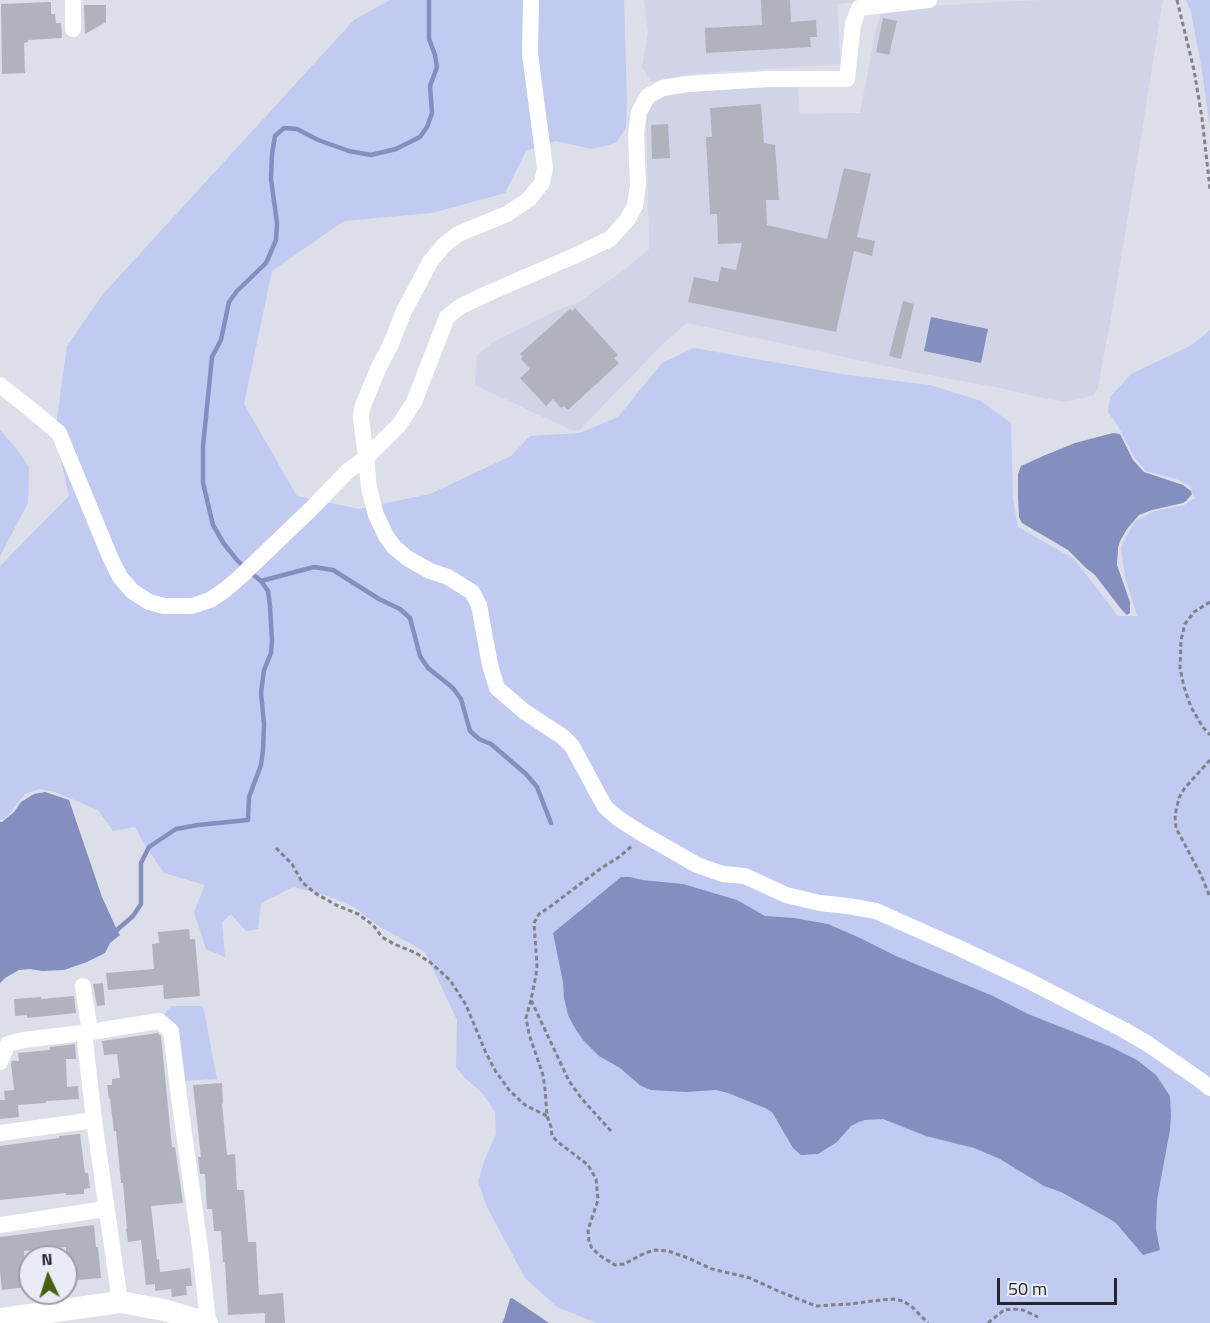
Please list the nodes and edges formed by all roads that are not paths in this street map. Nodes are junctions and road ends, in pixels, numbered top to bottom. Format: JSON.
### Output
{"nodes":[{"id":1,"x":73,"y":0,"type":"edge"},
{"id":2,"x":531,"y":0,"type":"edge"},
{"id":3,"x":929,"y":0,"type":"edge"},
{"id":4,"x":73,"y":29,"type":"dead end"},
{"id":5,"x":0,"y":385,"type":"edge"},
{"id":6,"x":366,"y":458,"type":"junction"},
{"id":7,"x":83,"y":986,"type":"dead end"},
{"id":8,"x":87,"y":1032,"type":"junction"},
{"id":9,"x":0,"y":1062,"type":"edge"},
{"id":10,"x":1210,"y":1088,"type":"edge"},
{"id":11,"x":94,"y":1120,"type":"junction"},
{"id":12,"x":0,"y":1133,"type":"edge"},
{"id":13,"x":105,"y":1209,"type":"junction"},
{"id":14,"x":0,"y":1225,"type":"edge"},
{"id":15,"x":120,"y":1302,"type":"junction"},
{"id":16,"x":0,"y":1319,"type":"edge"},
{"id":17,"x":208,"y":1323,"type":"edge"}],
"edges":[{"from":1,"to":4,"type":"street"},
{"from":2,"to":6,"type":"street"},
{"from":3,"to":6,"type":"street"},
{"from":5,"to":6,"type":"street"},
{"from":6,"to":10,"type":"street"},
{"from":7,"to":8,"type":"street"},
{"from":8,"to":9,"type":"street"},
{"from":8,"to":11,"type":"street"},
{"from":8,"to":17,"type":"street"},
{"from":11,"to":12,"type":"street"},
{"from":11,"to":13,"type":"street"},
{"from":13,"to":14,"type":"street"},
{"from":13,"to":15,"type":"street"},
{"from":15,"to":16,"type":"street"},
{"from":15,"to":17,"type":"street"}]}
